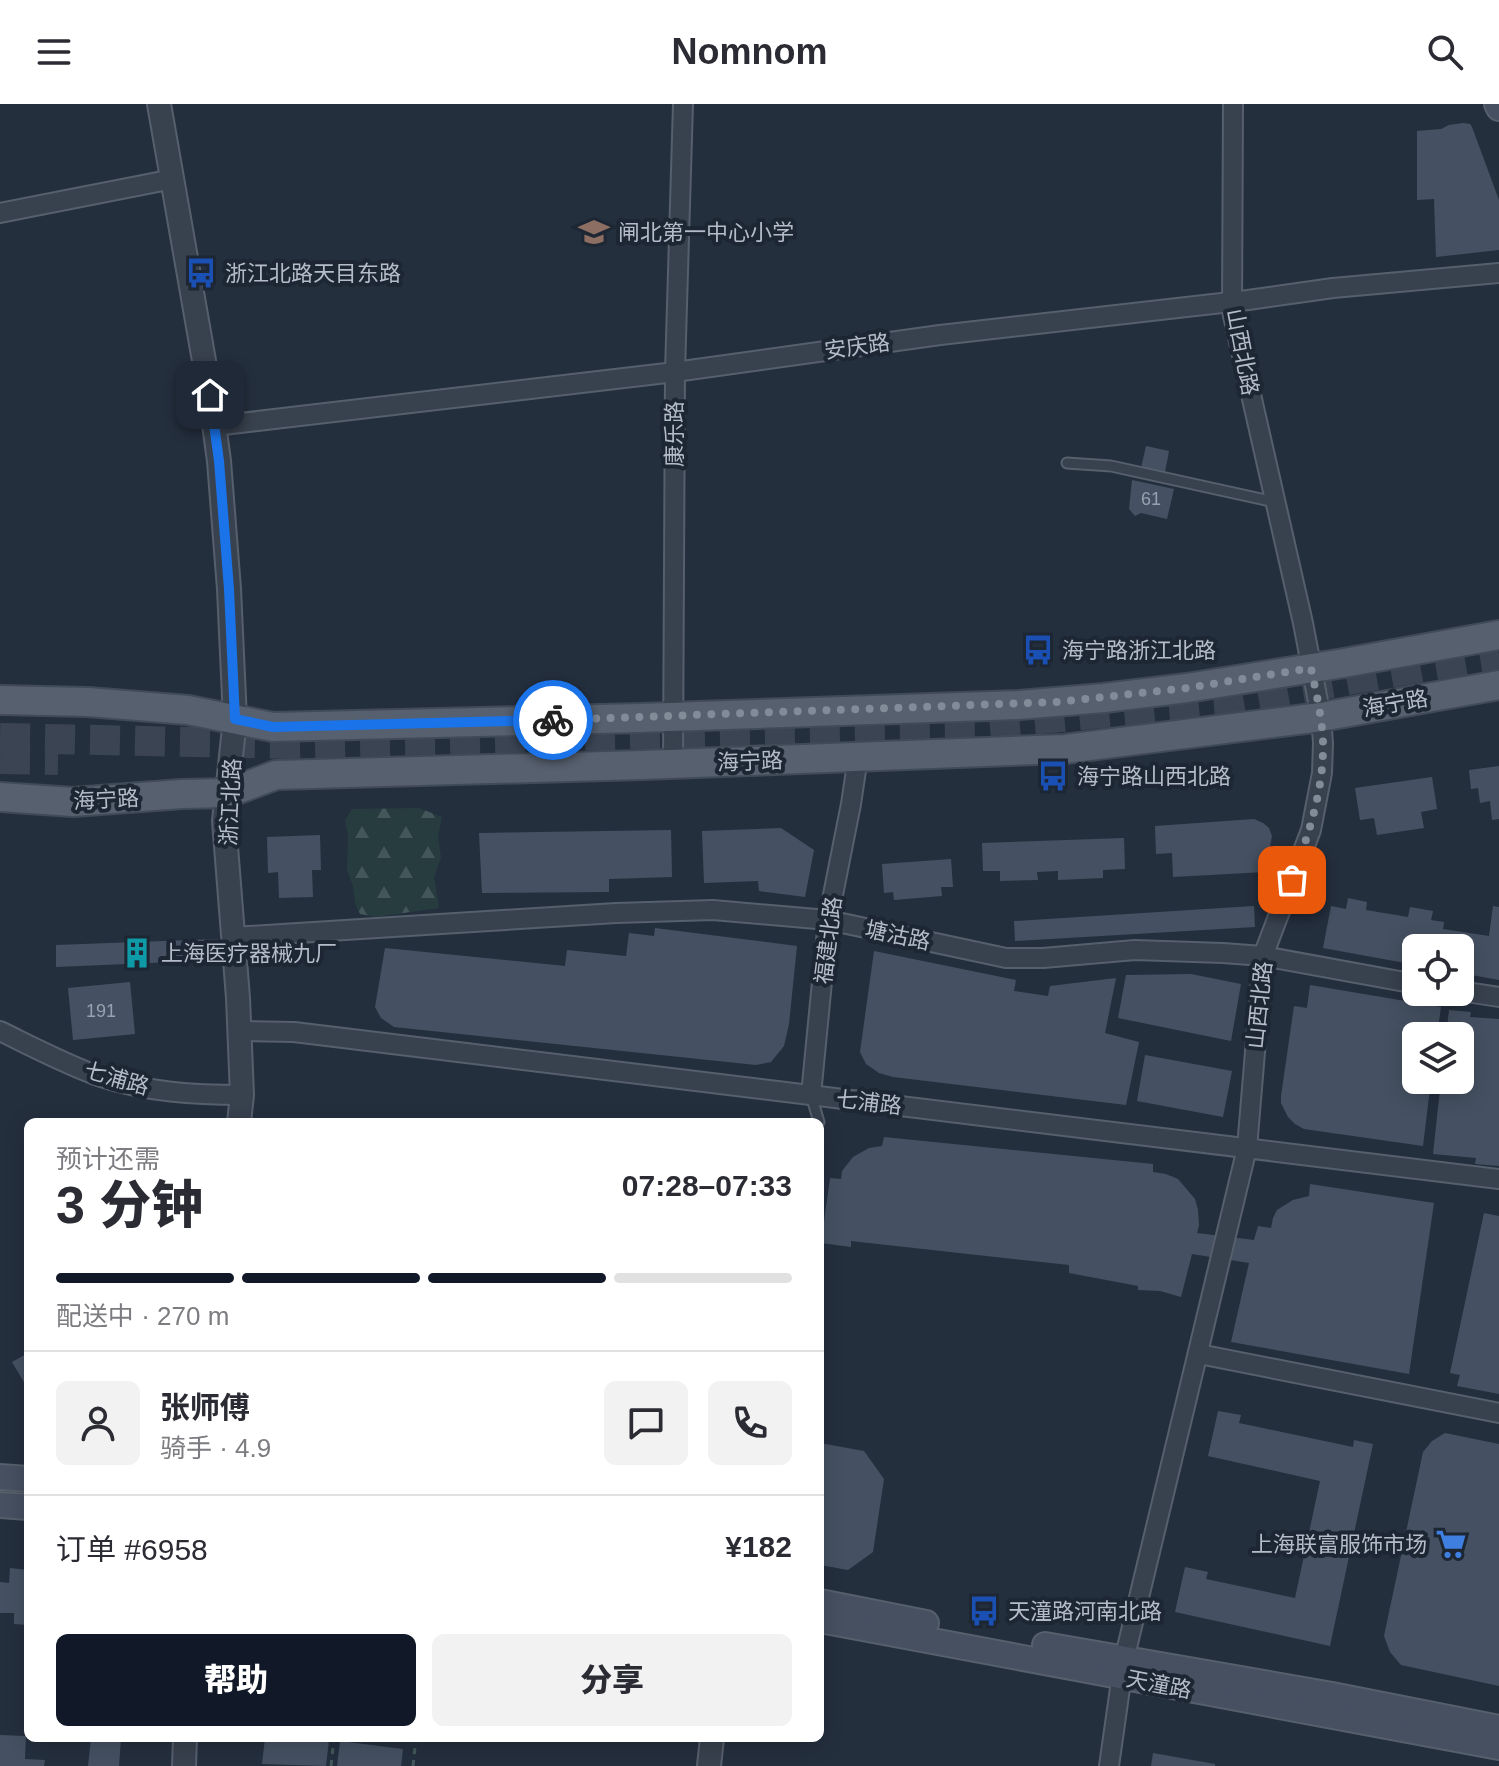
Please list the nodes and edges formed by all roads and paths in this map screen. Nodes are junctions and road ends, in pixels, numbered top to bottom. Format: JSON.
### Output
{"nodes":[{"id":1,"x":159,"y":104,"type":"edge"},
{"id":2,"x":683,"y":104,"type":"edge"},
{"id":3,"x":1233,"y":104,"type":"edge"},
{"id":4,"x":173,"y":179,"type":"junction"},
{"id":5,"x":0,"y":213,"type":"edge"},
{"id":6,"x":1499,"y":273,"type":"edge"},
{"id":7,"x":1232,"y":302,"type":"junction"},
{"id":8,"x":675,"y":372,"type":"junction"},
{"id":9,"x":215,"y":426,"type":"junction"},
{"id":10,"x":1067,"y":463,"type":"dead end"},
{"id":11,"x":1275,"y":502,"type":"junction"},
{"id":12,"x":1499,"y":635,"type":"edge"},
{"id":13,"x":1311,"y":668,"type":"junction"},
{"id":14,"x":1499,"y":685,"type":"edge"},
{"id":15,"x":0,"y":700,"type":"edge"},
{"id":16,"x":673,"y":717,"type":"junction"},
{"id":17,"x":1321,"y":717,"type":"junction"},
{"id":18,"x":235,"y":719,"type":"junction"},
{"id":19,"x":858,"y":757,"type":"junction"},
{"id":20,"x":673,"y":764,"type":"junction"},
{"id":21,"x":228,"y":793,"type":"junction"},
{"id":22,"x":0,"y":797,"type":"edge"},
{"id":23,"x":828,"y":920,"type":"junction"},
{"id":24,"x":233,"y":937,"type":"junction"},
{"id":25,"x":1263,"y":956,"type":"junction"},
{"id":26,"x":1402,"y":981,"type":"edge"},
{"id":27,"x":1474,"y":993,"type":"edge"},
{"id":28,"x":1499,"y":997,"type":"edge"},
{"id":29,"x":0,"y":1031,"type":"edge"},
{"id":30,"x":240,"y":1031,"type":"junction"},
{"id":31,"x":242,"y":1095,"type":"junction"},
{"id":32,"x":811,"y":1095,"type":"junction"},
{"id":33,"x":239,"y":1118,"type":"edge"},
{"id":34,"x":818,"y":1118,"type":"edge"},
{"id":35,"x":1247,"y":1148,"type":"junction"},
{"id":36,"x":1499,"y":1179,"type":"edge"},
{"id":37,"x":1199,"y":1354,"type":"junction"},
{"id":38,"x":1499,"y":1413,"type":"edge"},
{"id":39,"x":0,"y":1477,"type":"edge"},
{"id":40,"x":24,"y":1479,"type":"edge"},
{"id":41,"x":0,"y":1505,"type":"edge"},
{"id":42,"x":24,"y":1507,"type":"edge"},
{"id":43,"x":824,"y":1603,"type":"edge"},
{"id":44,"x":824,"y":1621,"type":"edge"},
{"id":45,"x":1123,"y":1668,"type":"junction"},
{"id":46,"x":1499,"y":1728,"type":"edge"},
{"id":47,"x":185,"y":1742,"type":"edge"},
{"id":48,"x":334,"y":1742,"type":"edge"},
{"id":49,"x":416,"y":1742,"type":"edge"},
{"id":50,"x":712,"y":1742,"type":"edge"},
{"id":51,"x":1499,"y":1747,"type":"edge"},
{"id":52,"x":184,"y":1766,"type":"edge"},
{"id":53,"x":331,"y":1766,"type":"edge"},
{"id":54,"x":413,"y":1766,"type":"edge"},
{"id":55,"x":709,"y":1766,"type":"edge"},
{"id":56,"x":1109,"y":1766,"type":"edge"}],
"edges":[{"from":1,"to":4,"type":"street","name":"浙江北路"},
{"from":2,"to":8,"type":"street","name":"康乐路"},
{"from":3,"to":7,"type":"street","name":"山西北路"},
{"from":4,"to":5,"type":"street"},
{"from":4,"to":9,"type":"street","name":"浙江北路"},
{"from":6,"to":7,"type":"street","name":"安庆路"},
{"from":7,"to":8,"type":"street","name":"安庆路"},
{"from":7,"to":11,"type":"street","name":"山西北路"},
{"from":8,"to":9,"type":"street","name":"安庆路"},
{"from":8,"to":16,"type":"street","name":"康乐路"},
{"from":9,"to":18,"type":"street","name":"浙江北路"},
{"from":10,"to":11,"type":"lane"},
{"from":11,"to":13,"type":"street","name":"山西北路"},
{"from":12,"to":13,"type":"main road"},
{"from":13,"to":16,"type":"main road"},
{"from":13,"to":17,"type":"street","name":"山西北路"},
{"from":14,"to":17,"type":"main road","name":"海宁路"},
{"from":15,"to":18,"type":"main road"},
{"from":16,"to":18,"type":"main road"},
{"from":16,"to":20,"type":"street","name":"康乐路"},
{"from":17,"to":19,"type":"main road","name":"海宁路"},
{"from":17,"to":25,"type":"street","name":"山西北路"},
{"from":18,"to":21,"type":"street","name":"浙江北路"},
{"from":19,"to":20,"type":"main road","name":"海宁路"},
{"from":19,"to":23,"type":"street","name":"福建北路"},
{"from":20,"to":21,"type":"main road","name":"海宁路"},
{"from":21,"to":22,"type":"main road","name":"海宁路"},
{"from":21,"to":24,"type":"street","name":"浙江北路"},
{"from":23,"to":24,"type":"street","name":"塘沽路"},
{"from":23,"to":25,"type":"street","name":"塘沽路"},
{"from":23,"to":32,"type":"street","name":"福建北路"},
{"from":24,"to":30,"type":"street","name":"浙江北路"},
{"from":25,"to":26,"type":"street","name":"塘沽路"},
{"from":25,"to":35,"type":"street","name":"山西北路"},
{"from":27,"to":28,"type":"street"},
{"from":29,"to":31,"type":"street","name":"七浦路"},
{"from":30,"to":31,"type":"street","name":"浙江北路"},
{"from":30,"to":32,"type":"street","name":"七浦路"},
{"from":31,"to":33,"type":"street","name":"浙江北路"},
{"from":32,"to":34,"type":"lane","name":"福建北路"},
{"from":32,"to":35,"type":"street","name":"七浦路"},
{"from":35,"to":36,"type":"street","name":"七浦路"},
{"from":35,"to":37,"type":"street","name":"山西北路"},
{"from":37,"to":38,"type":"street"},
{"from":37,"to":45,"type":"street","name":"山西北路"},
{"from":39,"to":40,"type":"main road"},
{"from":41,"to":42,"type":"main road"},
{"from":43,"to":45,"type":"main road","name":"天潼路"},
{"from":44,"to":45,"type":"main road","name":"天潼路"},
{"from":45,"to":46,"type":"main road","name":"天潼路"},
{"from":45,"to":51,"type":"main road","name":"天潼路"},
{"from":45,"to":56,"type":"street","name":"山西北路"},
{"from":47,"to":52,"type":"street"},
{"from":48,"to":53,"type":"path"},
{"from":49,"to":54,"type":"path"},
{"from":50,"to":55,"type":"street"}]}
